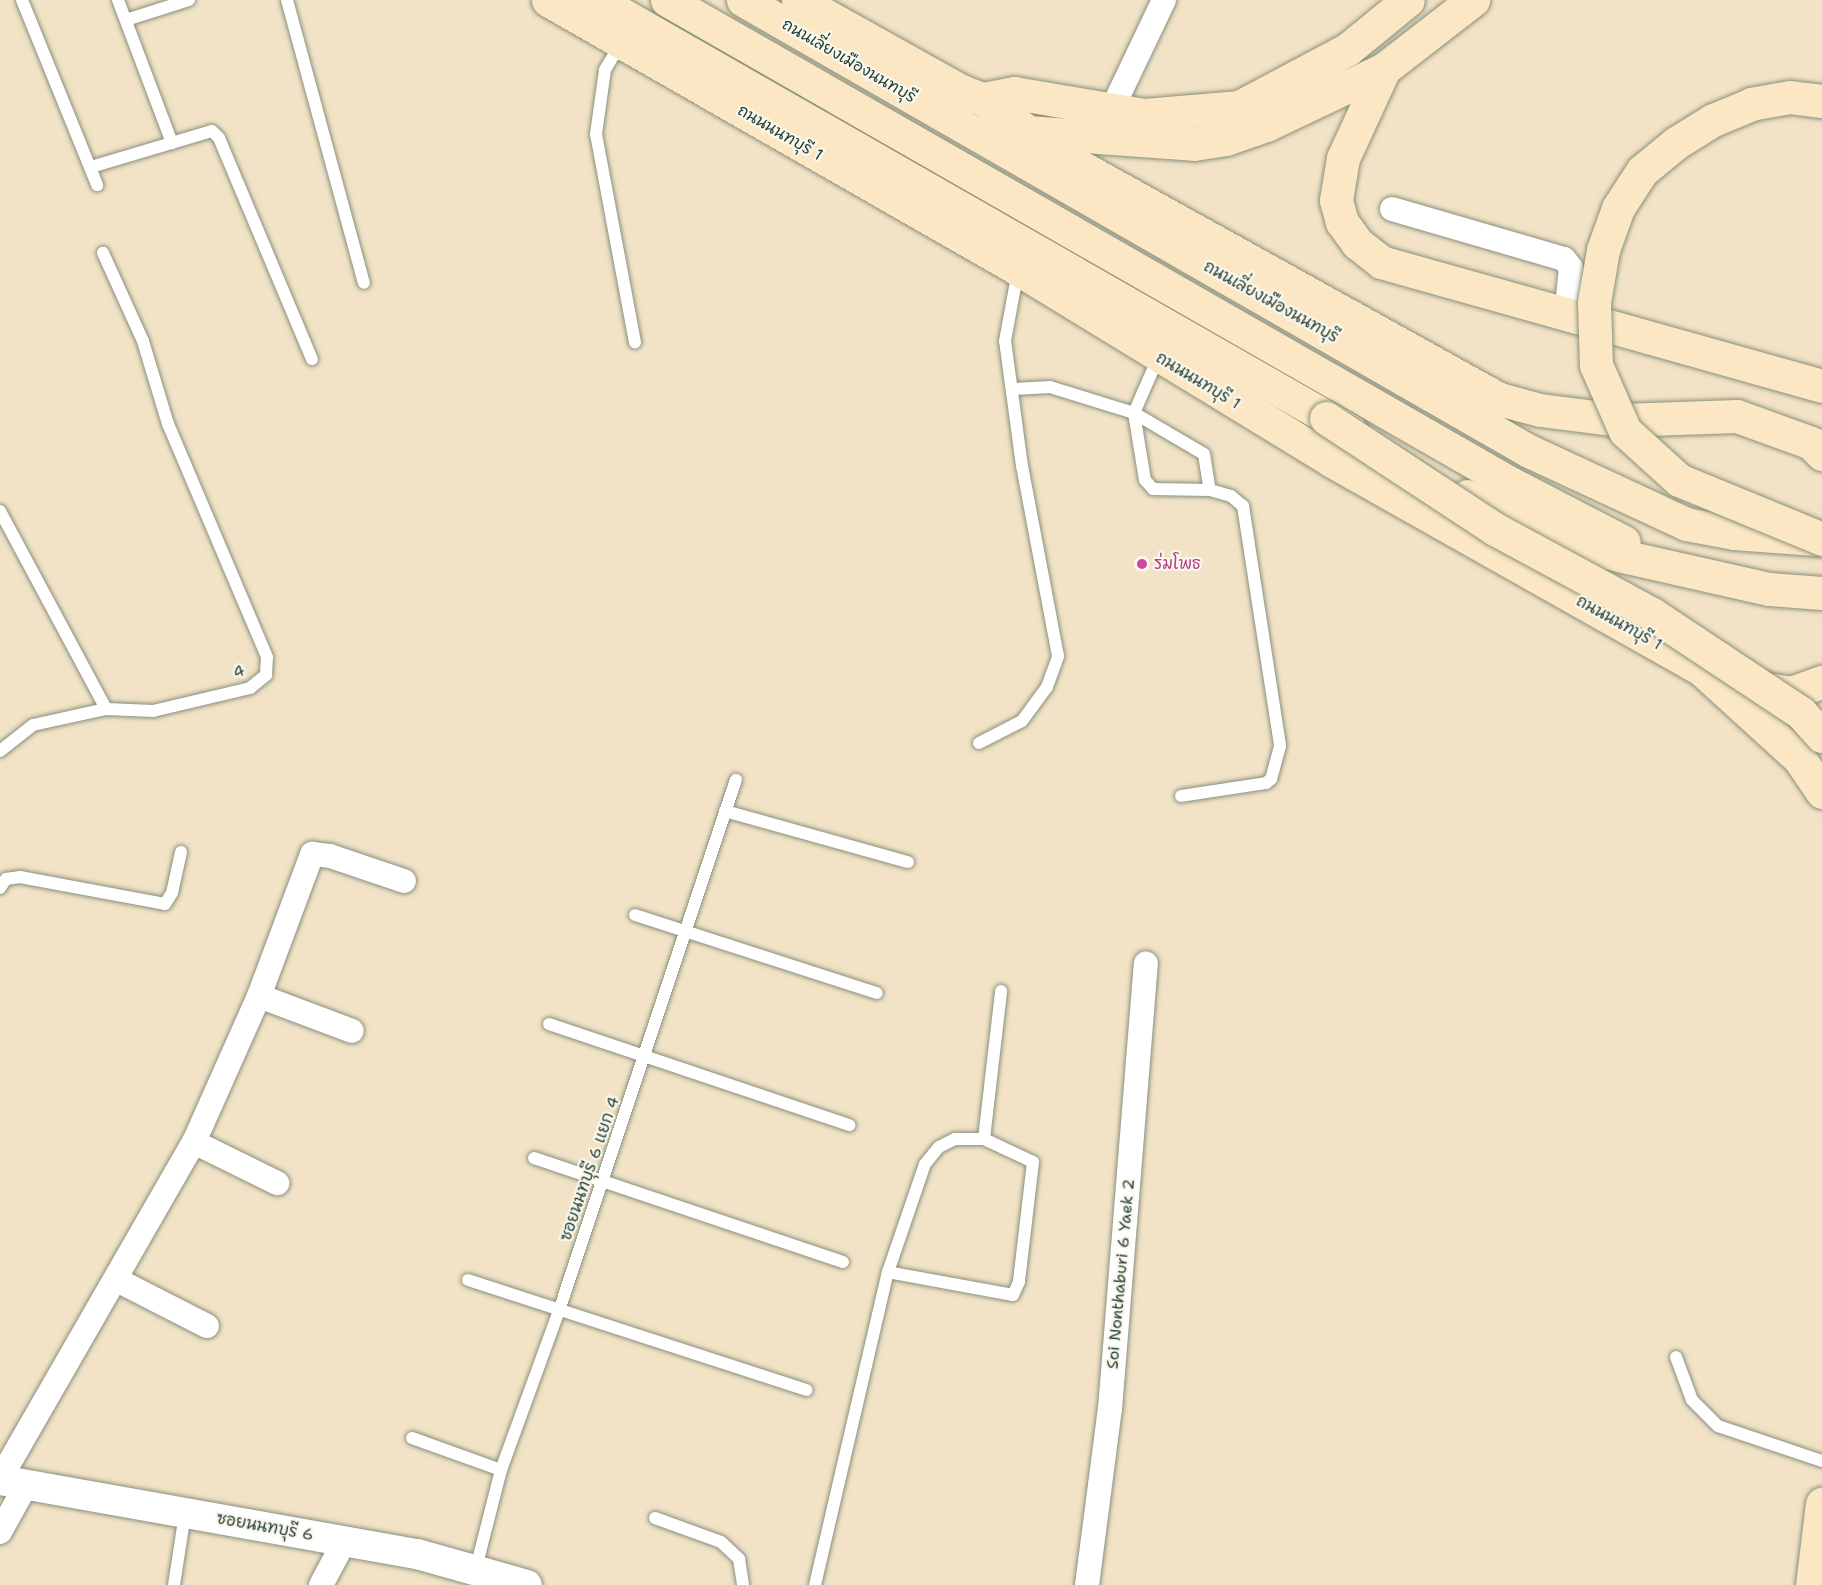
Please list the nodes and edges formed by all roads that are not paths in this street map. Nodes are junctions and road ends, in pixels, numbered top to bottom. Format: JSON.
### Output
{"nodes":[{"id":1,"x":22,"y":0,"type":"edge"},
{"id":2,"x":118,"y":0,"type":"edge"},
{"id":3,"x":189,"y":0,"type":"edge"},
{"id":4,"x":286,"y":0,"type":"edge"},
{"id":5,"x":548,"y":0,"type":"edge"},
{"id":6,"x":597,"y":0,"type":"edge"},
{"id":7,"x":667,"y":0,"type":"edge"},
{"id":8,"x":743,"y":0,"type":"edge"},
{"id":9,"x":798,"y":0,"type":"edge"},
{"id":10,"x":1164,"y":0,"type":"edge"},
{"id":11,"x":1408,"y":0,"type":"edge"},
{"id":12,"x":1473,"y":0,"type":"edge"},
{"id":13,"x":126,"y":20,"type":"junction"},
{"id":14,"x":621,"y":42,"type":"junction"},
{"id":15,"x":1384,"y":69,"type":"junction"},
{"id":16,"x":983,"y":99,"type":"junction"},
{"id":17,"x":1822,"y":101,"type":"edge"},
{"id":18,"x":1112,"y":109,"type":"junction"},
{"id":19,"x":1028,"y":132,"type":"junction"},
{"id":20,"x":172,"y":143,"type":"junction"},
{"id":21,"x":91,"y":166,"type":"junction"},
{"id":22,"x":97,"y":185,"type":"dead end"},
{"id":23,"x":1392,"y":209,"type":"dead end"},
{"id":24,"x":103,"y":254,"type":"dead end"},
{"id":25,"x":1018,"y":269,"type":"junction"},
{"id":26,"x":364,"y":283,"type":"dead end"},
{"id":27,"x":1566,"y":316,"type":"junction"},
{"id":28,"x":635,"y":342,"type":"dead end"},
{"id":29,"x":1158,"y":357,"type":"junction"},
{"id":30,"x":312,"y":359,"type":"dead end"},
{"id":31,"x":1822,"y":386,"type":"edge"},
{"id":32,"x":1014,"y":389,"type":"junction"},
{"id":33,"x":1134,"y":413,"type":"junction"},
{"id":34,"x":1326,"y":418,"type":"junction"},
{"id":35,"x":1822,"y":454,"type":"edge"},
{"id":36,"x":1210,"y":490,"type":"junction"},
{"id":37,"x":0,"y":511,"type":"edge"},
{"id":38,"x":1822,"y":540,"type":"edge"},
{"id":39,"x":1683,"y":570,"type":"junction"},
{"id":40,"x":1822,"y":593,"type":"edge"},
{"id":41,"x":1700,"y":668,"type":"junction"},
{"id":42,"x":1822,"y":682,"type":"edge"},
{"id":43,"x":106,"y":710,"type":"junction"},
{"id":44,"x":1822,"y":736,"type":"edge"},
{"id":45,"x":979,"y":743,"type":"dead end"},
{"id":46,"x":0,"y":751,"type":"edge"},
{"id":47,"x":736,"y":780,"type":"dead end"},
{"id":48,"x":1822,"y":792,"type":"edge"},
{"id":49,"x":1181,"y":796,"type":"dead end"},
{"id":50,"x":725,"y":812,"type":"junction"},
{"id":51,"x":181,"y":852,"type":"dead end"},
{"id":52,"x":908,"y":862,"type":"dead end"},
{"id":53,"x":404,"y":881,"type":"dead end"},
{"id":54,"x":0,"y":888,"type":"edge"},
{"id":55,"x":635,"y":915,"type":"dead end"},
{"id":56,"x":684,"y":933,"type":"junction"},
{"id":57,"x":1146,"y":963,"type":"dead end"},
{"id":58,"x":1001,"y":991,"type":"dead end"},
{"id":59,"x":877,"y":993,"type":"dead end"},
{"id":60,"x":259,"y":996,"type":"junction"},
{"id":61,"x":549,"y":1024,"type":"dead end"},
{"id":62,"x":352,"y":1031,"type":"dead end"},
{"id":63,"x":645,"y":1058,"type":"junction"},
{"id":64,"x":849,"y":1125,"type":"dead end"},
{"id":65,"x":984,"y":1139,"type":"junction"},
{"id":66,"x":194,"y":1142,"type":"junction"},
{"id":67,"x":534,"y":1158,"type":"dead end"},
{"id":68,"x":277,"y":1183,"type":"dead end"},
{"id":69,"x":602,"y":1183,"type":"junction"},
{"id":70,"x":843,"y":1262,"type":"dead end"},
{"id":71,"x":888,"y":1272,"type":"junction"},
{"id":72,"x":117,"y":1280,"type":"junction"},
{"id":73,"x":468,"y":1280,"type":"dead end"},
{"id":74,"x":559,"y":1311,"type":"junction"},
{"id":75,"x":207,"y":1326,"type":"dead end"},
{"id":76,"x":1676,"y":1357,"type":"dead end"},
{"id":77,"x":807,"y":1390,"type":"dead end"},
{"id":78,"x":412,"y":1438,"type":"dead end"},
{"id":79,"x":1822,"y":1461,"type":"edge"},
{"id":80,"x":501,"y":1470,"type":"junction"},
{"id":81,"x":9,"y":1481,"type":"edge"},
{"id":82,"x":1822,"y":1504,"type":"edge"},
{"id":83,"x":185,"y":1513,"type":"junction"},
{"id":84,"x":655,"y":1518,"type":"dead end"},
{"id":85,"x":0,"y":1532,"type":"edge"},
{"id":86,"x":345,"y":1540,"type":"junction"},
{"id":87,"x":476,"y":1568,"type":"junction"},
{"id":88,"x":174,"y":1585,"type":"edge"},
{"id":89,"x":321,"y":1585,"type":"edge"},
{"id":90,"x":527,"y":1585,"type":"edge"},
{"id":91,"x":743,"y":1585,"type":"edge"},
{"id":92,"x":815,"y":1585,"type":"edge"},
{"id":93,"x":1087,"y":1585,"type":"edge"},
{"id":94,"x":1812,"y":1585,"type":"edge"}],
"edges":[{"from":1,"to":21,"type":"lane"},
{"from":2,"to":13,"type":"lane"},
{"from":3,"to":13,"type":"lane"},
{"from":4,"to":26,"type":"lane"},
{"from":5,"to":14,"type":"main road","name":"ถนนนนทบุรี 1"},
{"from":6,"to":34,"type":"main road"},
{"from":7,"to":39,"type":"main road"},
{"from":8,"to":38,"type":"main road","name":"ถนนเลี่ยงเมืองนนทบุรี"},
{"from":9,"to":16,"type":"main road"},
{"from":10,"to":18,"type":"street"},
{"from":11,"to":18,"type":"main road"},
{"from":12,"to":15,"type":"main road"},
{"from":13,"to":20,"type":"lane"},
{"from":14,"to":25,"type":"main road","name":"ถนนนนทบุรี 1"},
{"from":14,"to":28,"type":"lane"},
{"from":15,"to":19,"type":"main road"},
{"from":15,"to":27,"type":"main road"},
{"from":16,"to":18,"type":"main road"},
{"from":16,"to":19,"type":"main road"},
{"from":17,"to":38,"type":"main road","bridge":true},
{"from":19,"to":35,"type":"main road"},
{"from":20,"to":21,"type":"lane"},
{"from":20,"to":30,"type":"lane"},
{"from":21,"to":22,"type":"lane"},
{"from":23,"to":27,"type":"street"},
{"from":24,"to":43,"type":"lane","name":"4"},
{"from":25,"to":29,"type":"main road","name":"ถนนนนทบุรี 1"},
{"from":25,"to":32,"type":"lane"},
{"from":27,"to":31,"type":"main road"},
{"from":29,"to":33,"type":"lane"},
{"from":29,"to":41,"type":"main road","name":"ถนนนนทบุรี 1"},
{"from":32,"to":33,"type":"lane"},
{"from":32,"to":45,"type":"lane"},
{"from":33,"to":36,"type":"lane"},
{"from":33,"to":36,"type":"lane"},
{"from":34,"to":39,"type":"main road","bridge":true},
{"from":34,"to":44,"type":"main road","bridge":true},
{"from":36,"to":49,"type":"lane"},
{"from":37,"to":43,"type":"lane"},
{"from":39,"to":40,"type":"main road"},
{"from":41,"to":42,"type":"main road"},
{"from":41,"to":48,"type":"main road","name":"ถนนนนทบุรี 1"},
{"from":43,"to":46,"type":"lane","name":"4"},
{"from":47,"to":50,"type":"lane","name":"ซอยนนทบุรี 6 แยก 4"},
{"from":50,"to":52,"type":"lane"},
{"from":50,"to":56,"type":"lane","name":"ซอยนนทบุรี 6 แยก 4"},
{"from":51,"to":54,"type":"lane"},
{"from":53,"to":60,"type":"street"},
{"from":55,"to":56,"type":"lane"},
{"from":56,"to":59,"type":"lane"},
{"from":56,"to":63,"type":"lane","name":"ซอยนนทบุรี 6 แยก 4"},
{"from":57,"to":93,"type":"street","name":"Soi Nonthaburi 6 Yaek 2"},
{"from":58,"to":65,"type":"lane"},
{"from":60,"to":62,"type":"street"},
{"from":60,"to":66,"type":"street"},
{"from":61,"to":63,"type":"lane"},
{"from":63,"to":64,"type":"lane"},
{"from":63,"to":69,"type":"lane","name":"ซอยนนทบุรี 6 แยก 4"},
{"from":65,"to":71,"type":"lane"},
{"from":65,"to":71,"type":"lane"},
{"from":66,"to":68,"type":"street"},
{"from":66,"to":72,"type":"street"},
{"from":67,"to":69,"type":"lane"},
{"from":69,"to":70,"type":"lane"},
{"from":69,"to":74,"type":"lane","name":"ซอยนนทบุรี 6 แยก 4"},
{"from":71,"to":92,"type":"lane"},
{"from":72,"to":75,"type":"street"},
{"from":72,"to":81,"type":"street"},
{"from":73,"to":74,"type":"lane"},
{"from":74,"to":77,"type":"lane"},
{"from":74,"to":80,"type":"lane","name":"ซอยนนทบุรี 6 แยก 4"},
{"from":76,"to":79,"type":"lane"},
{"from":78,"to":80,"type":"lane"},
{"from":80,"to":87,"type":"lane","name":"ซอยนนทบุรี 6 แยก 4"},
{"from":81,"to":83,"type":"street","name":"ซอยนนทบุรี 6"},
{"from":81,"to":85,"type":"street"},
{"from":82,"to":94,"type":"main road"},
{"from":83,"to":86,"type":"street","name":"ซอยนนทบุรี 6"},
{"from":83,"to":88,"type":"lane"},
{"from":84,"to":91,"type":"lane"},
{"from":86,"to":87,"type":"street","name":"ซอยนนทบุรี 6"},
{"from":86,"to":89,"type":"street"},
{"from":87,"to":90,"type":"street","name":"ซอยนนทบุรี 6"}]}
